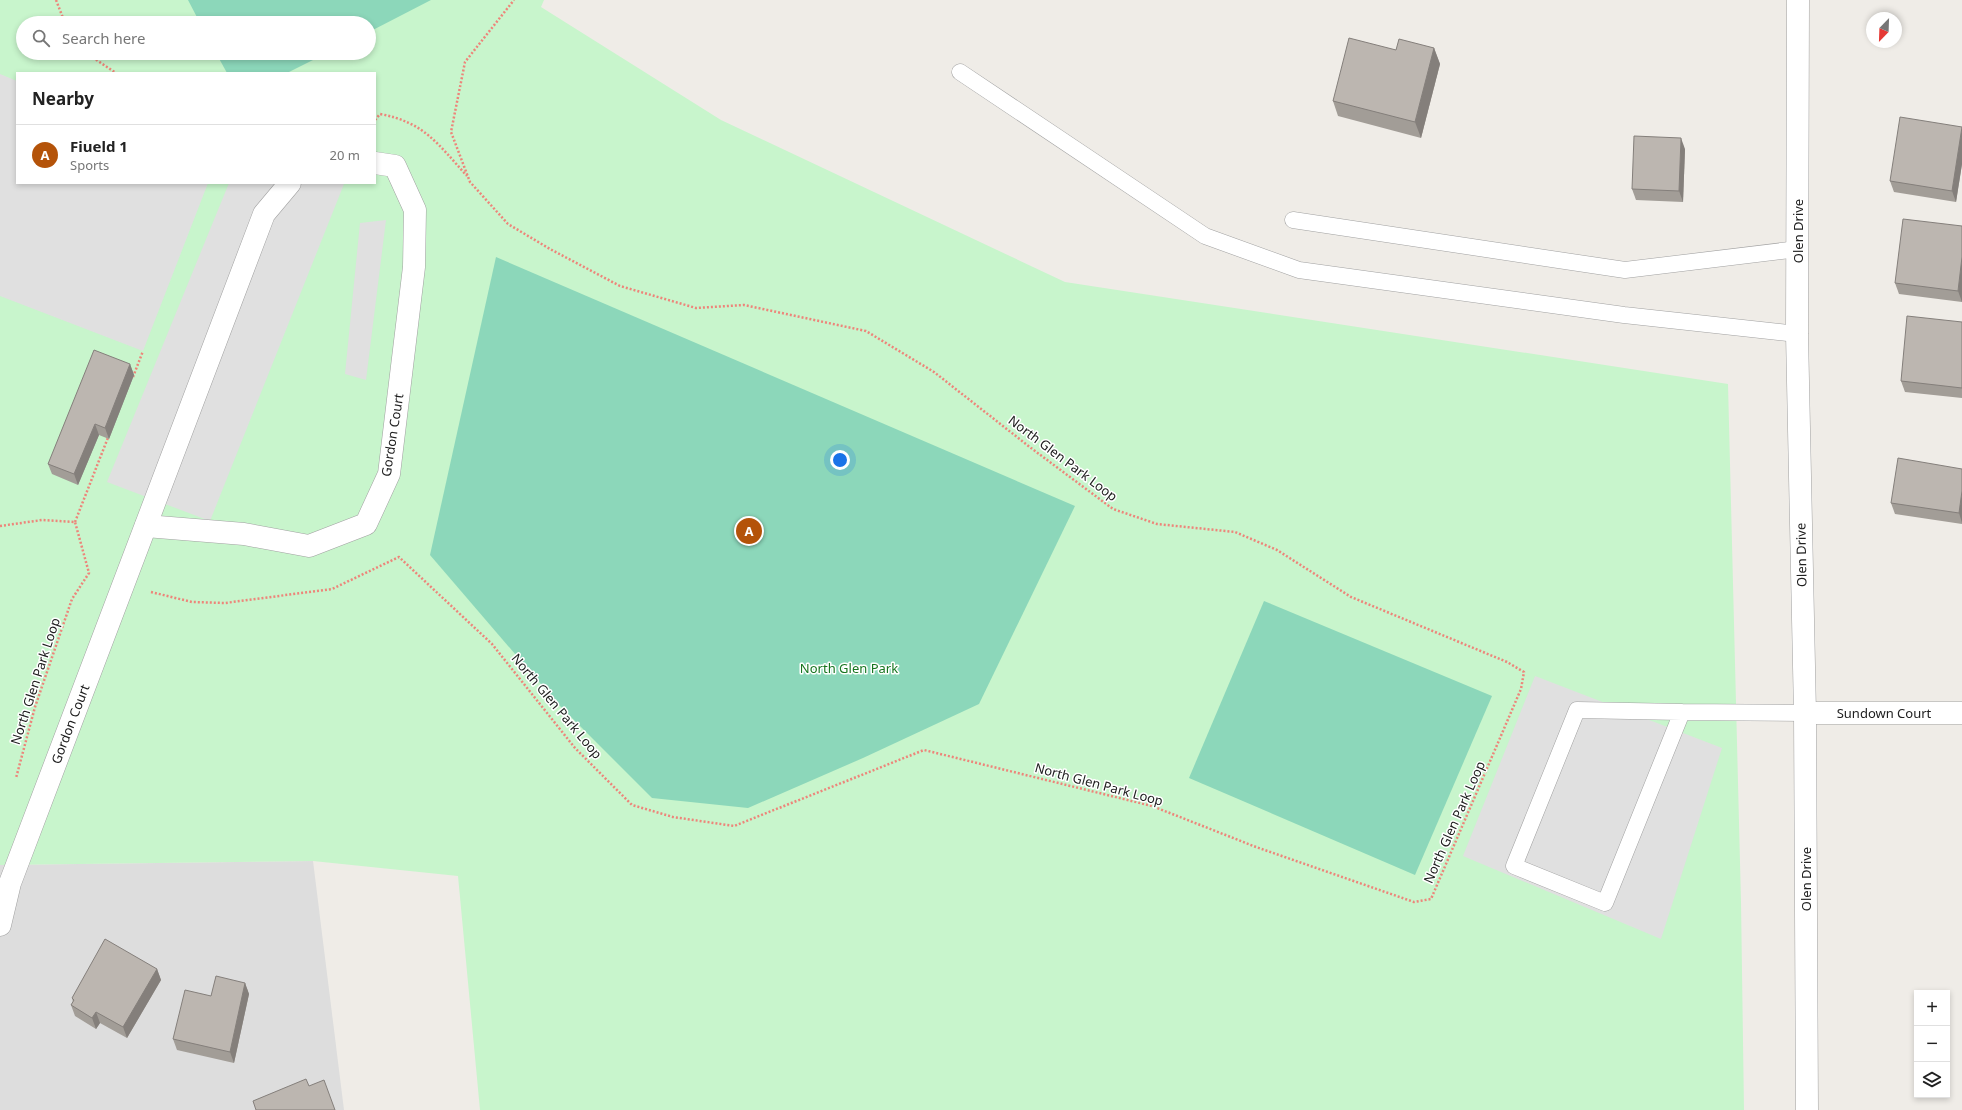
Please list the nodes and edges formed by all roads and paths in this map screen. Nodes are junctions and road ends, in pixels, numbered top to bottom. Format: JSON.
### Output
{"nodes":[{"id":1,"x":56,"y":0,"type":"edge"},
{"id":2,"x":514,"y":0,"type":"edge"},
{"id":3,"x":1798,"y":0,"type":"edge"},
{"id":4,"x":63,"y":16,"type":"edge"},
{"id":5,"x":96,"y":60,"type":"edge"},
{"id":6,"x":114,"y":72,"type":"edge"},
{"id":7,"x":960,"y":72,"type":"dead end"},
{"id":8,"x":376,"y":119,"type":"edge"},
{"id":9,"x":376,"y":163,"type":"edge"},
{"id":10,"x":468,"y":178,"type":"junction"},
{"id":11,"x":289,"y":184,"type":"edge"},
{"id":12,"x":1293,"y":220,"type":"dead end"},
{"id":13,"x":1798,"y":249,"type":"junction"},
{"id":14,"x":1797,"y":334,"type":"junction"},
{"id":15,"x":143,"y":351,"type":"dead end"},
{"id":16,"x":132,"y":379,"type":"dead end"},
{"id":17,"x":112,"y":429,"type":"edge"},
{"id":18,"x":75,"y":522,"type":"junction"},
{"id":19,"x":0,"y":526,"type":"edge"},
{"id":20,"x":146,"y":526,"type":"junction"},
{"id":21,"x":89,"y":573,"type":"junction"},
{"id":22,"x":123,"y":585,"type":"junction"},
{"id":23,"x":1682,"y":712,"type":"junction"},
{"id":24,"x":1805,"y":713,"type":"junction"},
{"id":25,"x":1962,"y":713,"type":"edge"},
{"id":26,"x":14,"y":783,"type":"dead end"},
{"id":27,"x":0,"y":925,"type":"edge"},
{"id":28,"x":1807,"y":1110,"type":"edge"}],
"edges":[{"from":1,"to":4,"type":"path"},
{"from":2,"to":10,"type":"path","name":"North Glen Park Loop"},
{"from":3,"to":13,"type":"street","name":"Olen Drive"},
{"from":5,"to":6,"type":"path"},
{"from":7,"to":14,"type":"lane"},
{"from":8,"to":10,"type":"path"},
{"from":9,"to":20,"type":"street","name":"Gordon Court"},
{"from":10,"to":22,"type":"path","name":"North Glen Park Loop"},
{"from":11,"to":20,"type":"street","name":"Gordon Court"},
{"from":12,"to":13,"type":"lane"},
{"from":13,"to":14,"type":"street","name":"Olen Drive"},
{"from":14,"to":24,"type":"street","name":"Olen Drive"},
{"from":15,"to":16,"type":"path"},
{"from":17,"to":18,"type":"path"},
{"from":18,"to":19,"type":"path"},
{"from":18,"to":21,"type":"path"},
{"from":20,"to":22,"type":"street","name":"Gordon Court"},
{"from":21,"to":22,"type":"path","name":"North Glen Park Loop"},
{"from":21,"to":26,"type":"path","name":"North Glen Park Loop"},
{"from":22,"to":27,"type":"street","name":"Gordon Court"},
{"from":23,"to":23,"type":"lane"},
{"from":23,"to":24,"type":"lane"},
{"from":24,"to":25,"type":"street","name":"Sundown Court"},
{"from":24,"to":28,"type":"street","name":"Olen Drive"}]}
